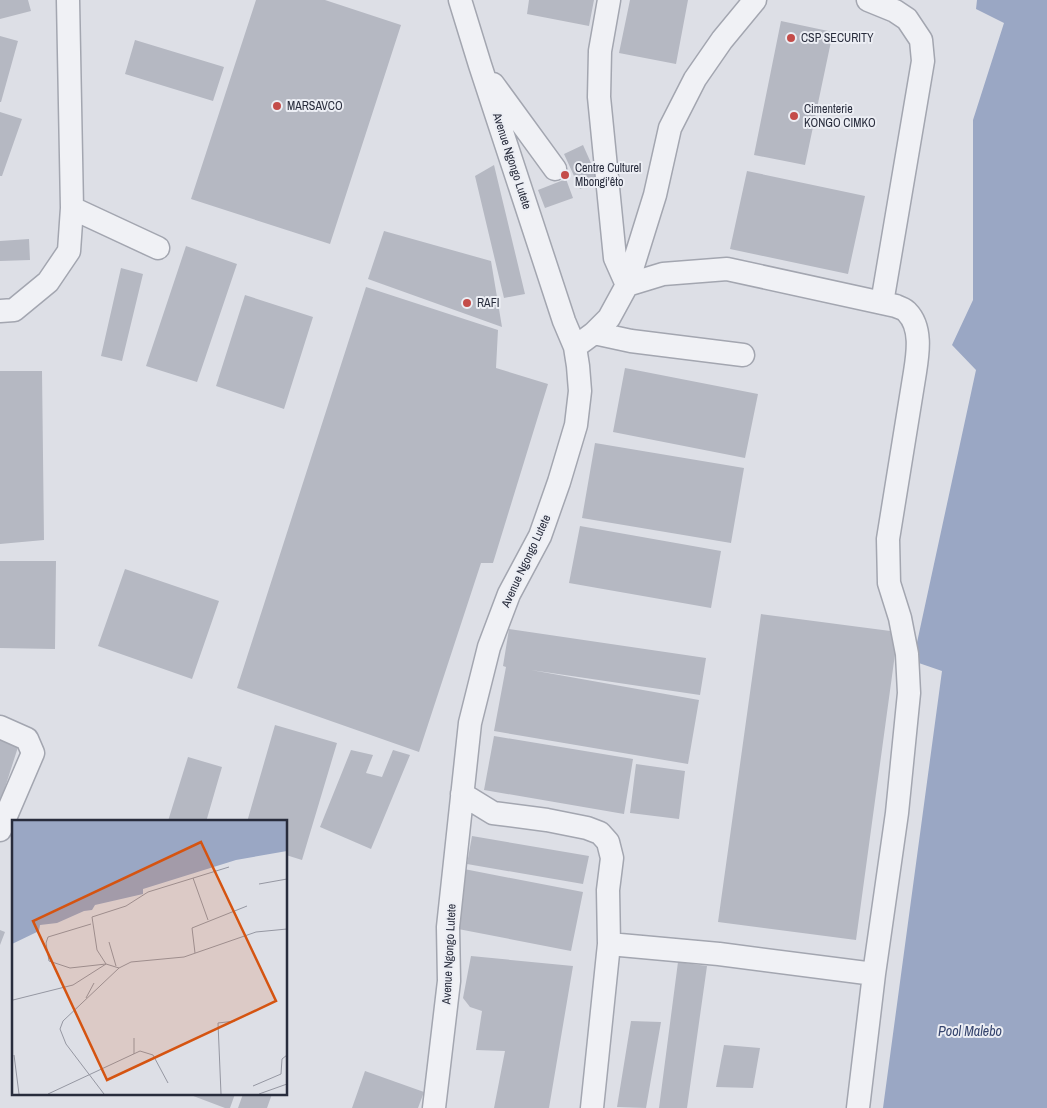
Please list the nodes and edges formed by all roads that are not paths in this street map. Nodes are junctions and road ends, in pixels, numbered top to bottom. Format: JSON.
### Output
{"nodes":[{"id":1,"x":68,"y":0,"type":"edge"},
{"id":2,"x":460,"y":0,"type":"edge"},
{"id":3,"x":608,"y":0,"type":"edge"},
{"id":4,"x":755,"y":0,"type":"edge"},
{"id":5,"x":868,"y":0,"type":"edge"},
{"id":6,"x":480,"y":65,"type":"junction"},
{"id":7,"x":555,"y":169,"type":"dead end"},
{"id":8,"x":72,"y":208,"type":"junction"},
{"id":9,"x":158,"y":248,"type":"dead end"},
{"id":10,"x":627,"y":285,"type":"junction"},
{"id":11,"x":882,"y":303,"type":"junction"},
{"id":12,"x":0,"y":311,"type":"edge"},
{"id":13,"x":594,"y":333,"type":"junction"},
{"id":14,"x":575,"y":347,"type":"junction"},
{"id":15,"x":743,"y":355,"type":"dead end"},
{"id":16,"x":0,"y":727,"type":"edge"},
{"id":17,"x":462,"y":794,"type":"junction"},
{"id":18,"x":0,"y":830,"type":"edge"},
{"id":19,"x":609,"y":944,"type":"junction"},
{"id":20,"x":874,"y":974,"type":"junction"},
{"id":21,"x":434,"y":1108,"type":"edge"},
{"id":22,"x":592,"y":1108,"type":"edge"},
{"id":23,"x":858,"y":1108,"type":"edge"}],
"edges":[{"from":1,"to":8,"type":"street"},
{"from":2,"to":6,"type":"street","name":"Avenue Ngongo Lutete"},
{"from":3,"to":10,"type":"street"},
{"from":4,"to":10,"type":"street"},
{"from":5,"to":11,"type":"street"},
{"from":6,"to":7,"type":"street"},
{"from":6,"to":14,"type":"street","name":"Avenue Ngongo Lutete"},
{"from":8,"to":9,"type":"street"},
{"from":8,"to":12,"type":"street"},
{"from":10,"to":11,"type":"street"},
{"from":10,"to":13,"type":"street"},
{"from":11,"to":20,"type":"street"},
{"from":13,"to":14,"type":"street"},
{"from":13,"to":15,"type":"street"},
{"from":14,"to":17,"type":"street","name":"Avenue Ngongo Lutete"},
{"from":16,"to":18,"type":"street"},
{"from":17,"to":19,"type":"street"},
{"from":17,"to":21,"type":"street","name":"Avenue Ngongo Lutete"},
{"from":19,"to":20,"type":"street"},
{"from":19,"to":22,"type":"street"},
{"from":20,"to":23,"type":"street"}]}
